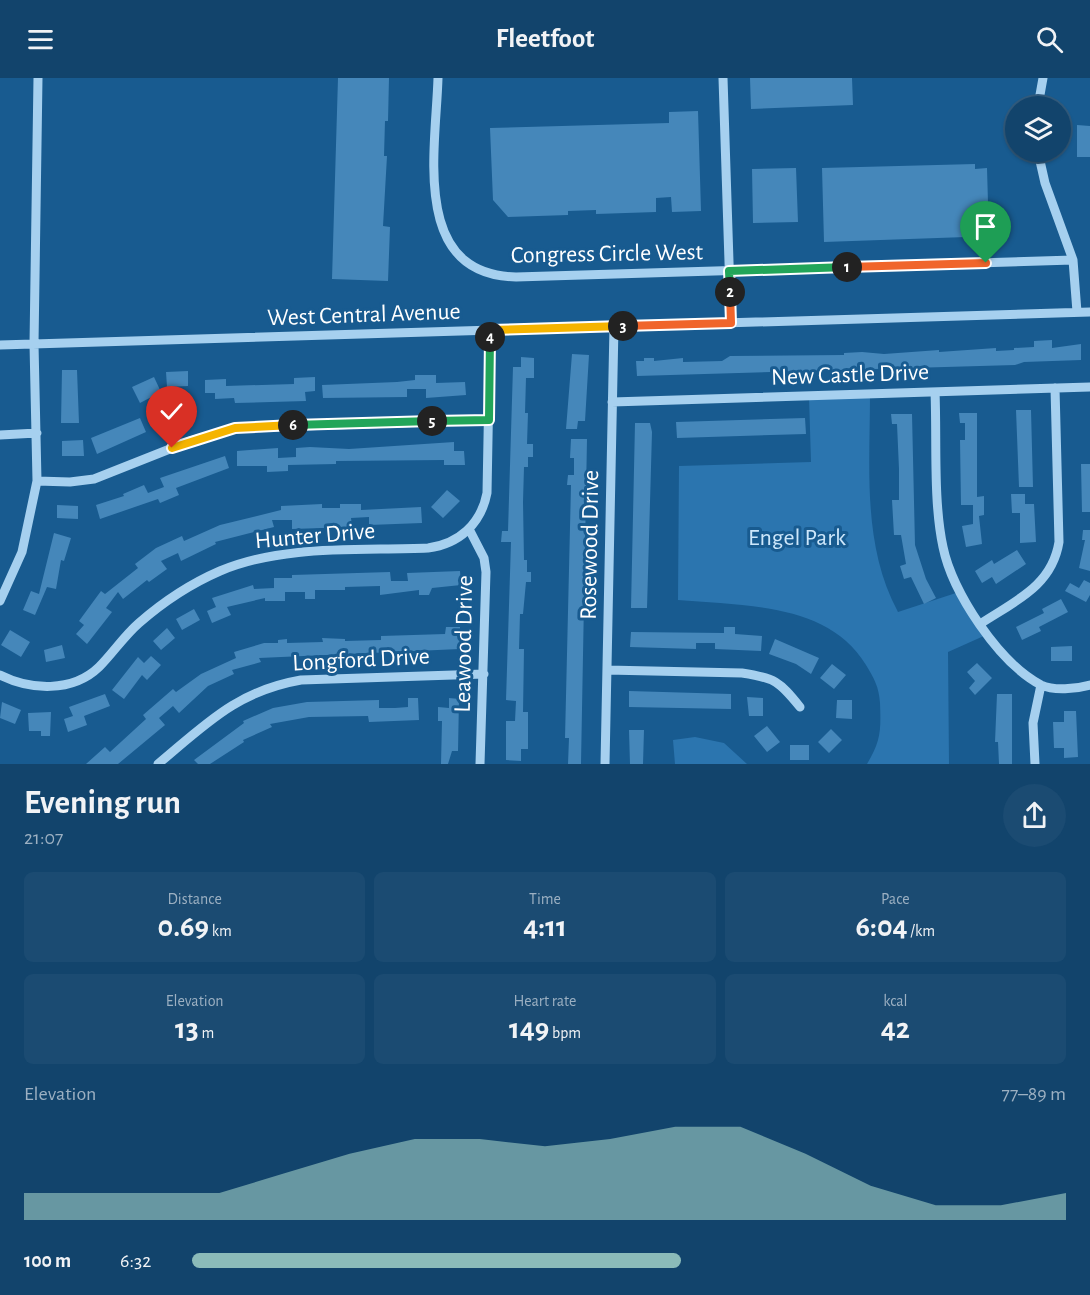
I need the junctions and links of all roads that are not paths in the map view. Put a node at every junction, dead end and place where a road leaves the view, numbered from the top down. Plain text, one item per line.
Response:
1 (38, 78) edge
2 (438, 78) edge
3 (723, 78) edge
4 (1042, 78) edge
5 (1039, 96) edge
6 (1041, 162) edge
7 (1073, 260) junction
8 (729, 271) junction
9 (1077, 312) junction
10 (1090, 312) edge
11 (731, 323) junction
12 (614, 326) junction
13 (490, 330) junction
14 (34, 344) junction
15 (0, 345) edge
16 (1090, 387) edge
17 (1055, 388) junction
18 (935, 392) junction
19 (612, 402) junction
20 (489, 420) junction
21 (37, 433) junction
22 (0, 435) edge
23 (37, 481) junction
24 (469, 529) junction
25 (0, 601) edge
26 (980, 624) junction
27 (607, 670) junction
28 (484, 674) junction
29 (0, 675) edge
30 (1041, 685) junction
31 (1090, 685) edge
32 (800, 706) dead end
33 (158, 764) edge
34 (480, 764) edge
35 (605, 764) edge
36 (1035, 764) edge

1 - 14 street
2 - 8 street, Congress Circle West
3 - 8 street
4 - 5 street
6 - 7 street
7 - 8 street, Congress Circle West
7 - 9 street
8 - 11 street
9 - 10 street, West Central Avenue
9 - 11 street, West Central Avenue
11 - 12 street, West Central Avenue
12 - 13 street, West Central Avenue
12 - 19 street, Rosewood Drive
13 - 14 street, West Central Avenue
13 - 20 street, Hunter Drive
14 - 15 street, West Central Avenue
14 - 21 street
16 - 17 street, New Castle Drive
17 - 18 street, New Castle Drive
17 - 26 street
18 - 19 street, New Castle Drive
18 - 26 street
19 - 27 street, Rosewood Drive
20 - 23 street
20 - 24 street, Hunter Drive
21 - 22 street
21 - 23 street
23 - 25 street
24 - 28 street, Leawood Drive
24 - 29 street, Hunter Drive
26 - 30 street
27 - 32 street
27 - 35 street, Rosewood Drive
28 - 33 street, Longford Drive
28 - 34 street, Leawood Drive
30 - 31 street
30 - 36 street

